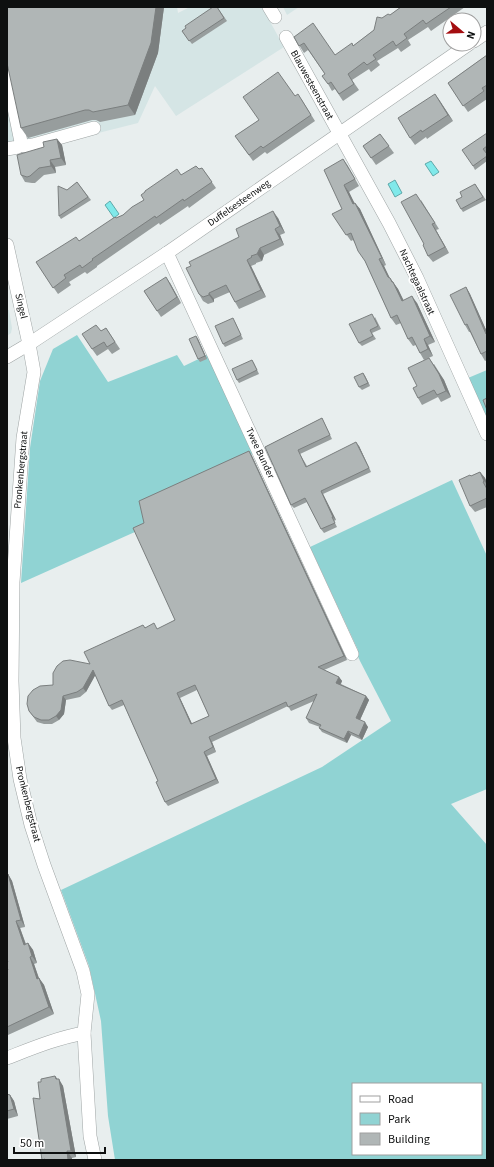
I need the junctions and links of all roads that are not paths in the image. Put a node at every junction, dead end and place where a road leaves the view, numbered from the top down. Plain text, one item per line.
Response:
1 (286, 37) dead end
2 (457, 52) edge
3 (7, 74) edge
4 (94, 128) dead end
5 (339, 134) junction
6 (20, 145) junction
7 (7, 149) edge
8 (7, 245) edge
9 (167, 253) junction
10 (29, 344) junction
11 (7, 357) edge
12 (487, 434) edge
13 (352, 654) dead end
14 (10, 699) edge
15 (84, 1033) junction
16 (7, 1058) edge
17 (95, 1160) edge

1 - 5 street, Blauwesteenstraat
2 - 5 street, Duffelsesteenweg
3 - 6 street
4 - 6 street
5 - 9 street, Duffelsesteenweg
5 - 12 street, Nachtegaalstraat
6 - 7 street
8 - 10 street, Singel
9 - 10 street, Duffelsesteenweg
9 - 13 street, Twee Bunder
10 - 11 street, Duffelsesteenweg
10 - 14 street, Pronkenbergstraat
14 - 15 street, Pronkenbergstraat
15 - 16 street
15 - 17 street, Pronkenbergstraat

